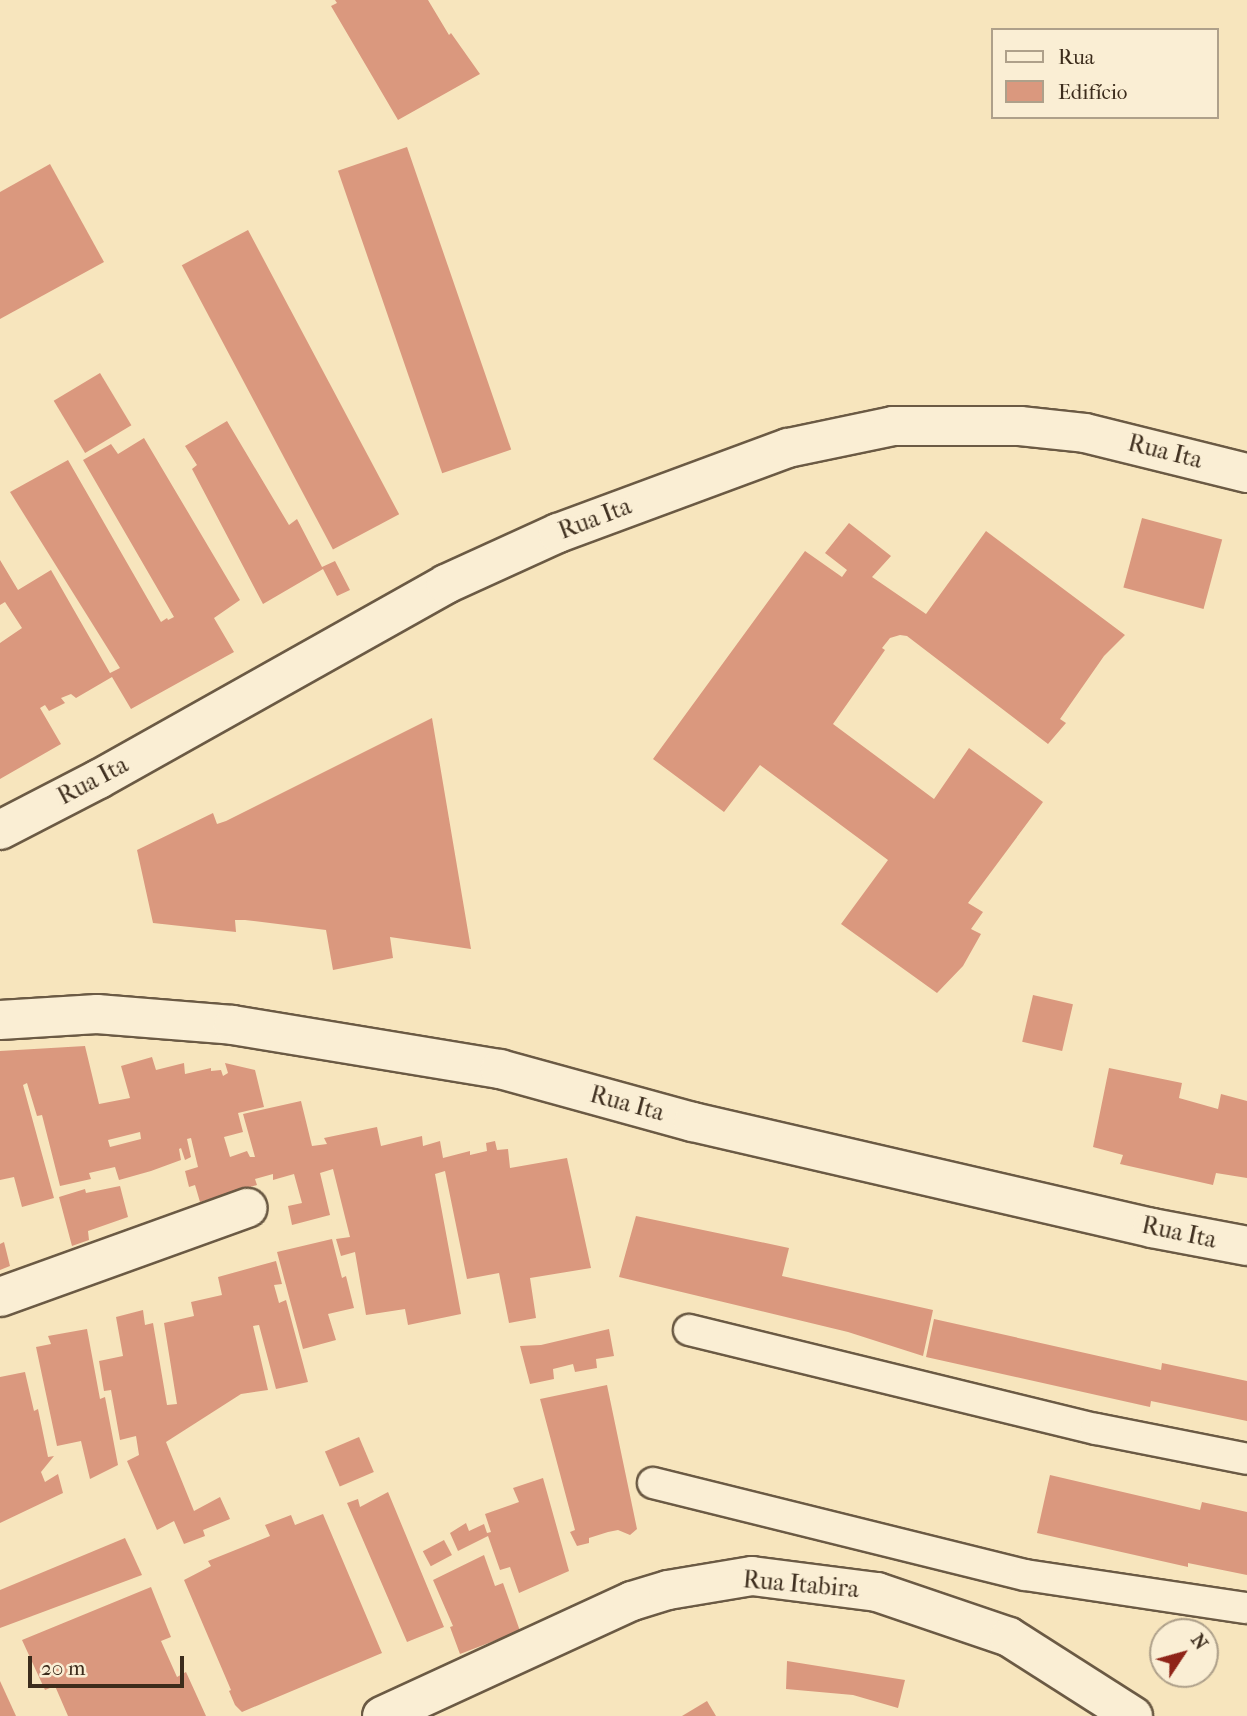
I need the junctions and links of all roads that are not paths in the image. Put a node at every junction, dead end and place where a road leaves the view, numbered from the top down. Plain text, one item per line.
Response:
1 (1247, 473) edge
2 (0, 830) edge
3 (0, 1020) edge
4 (247, 1208) dead end
5 (1247, 1246) edge
6 (0, 1297) edge
7 (689, 1330) dead end
8 (1247, 1459) edge
9 (653, 1483) dead end
10 (1247, 1608) edge
11 (382, 1716) edge
12 (1133, 1716) edge

1 - 2 street, Rua Ita
3 - 5 street, Rua Ita
4 - 6 street
7 - 8 lane
9 - 10 lane
11 - 12 street, Rua Itabira

